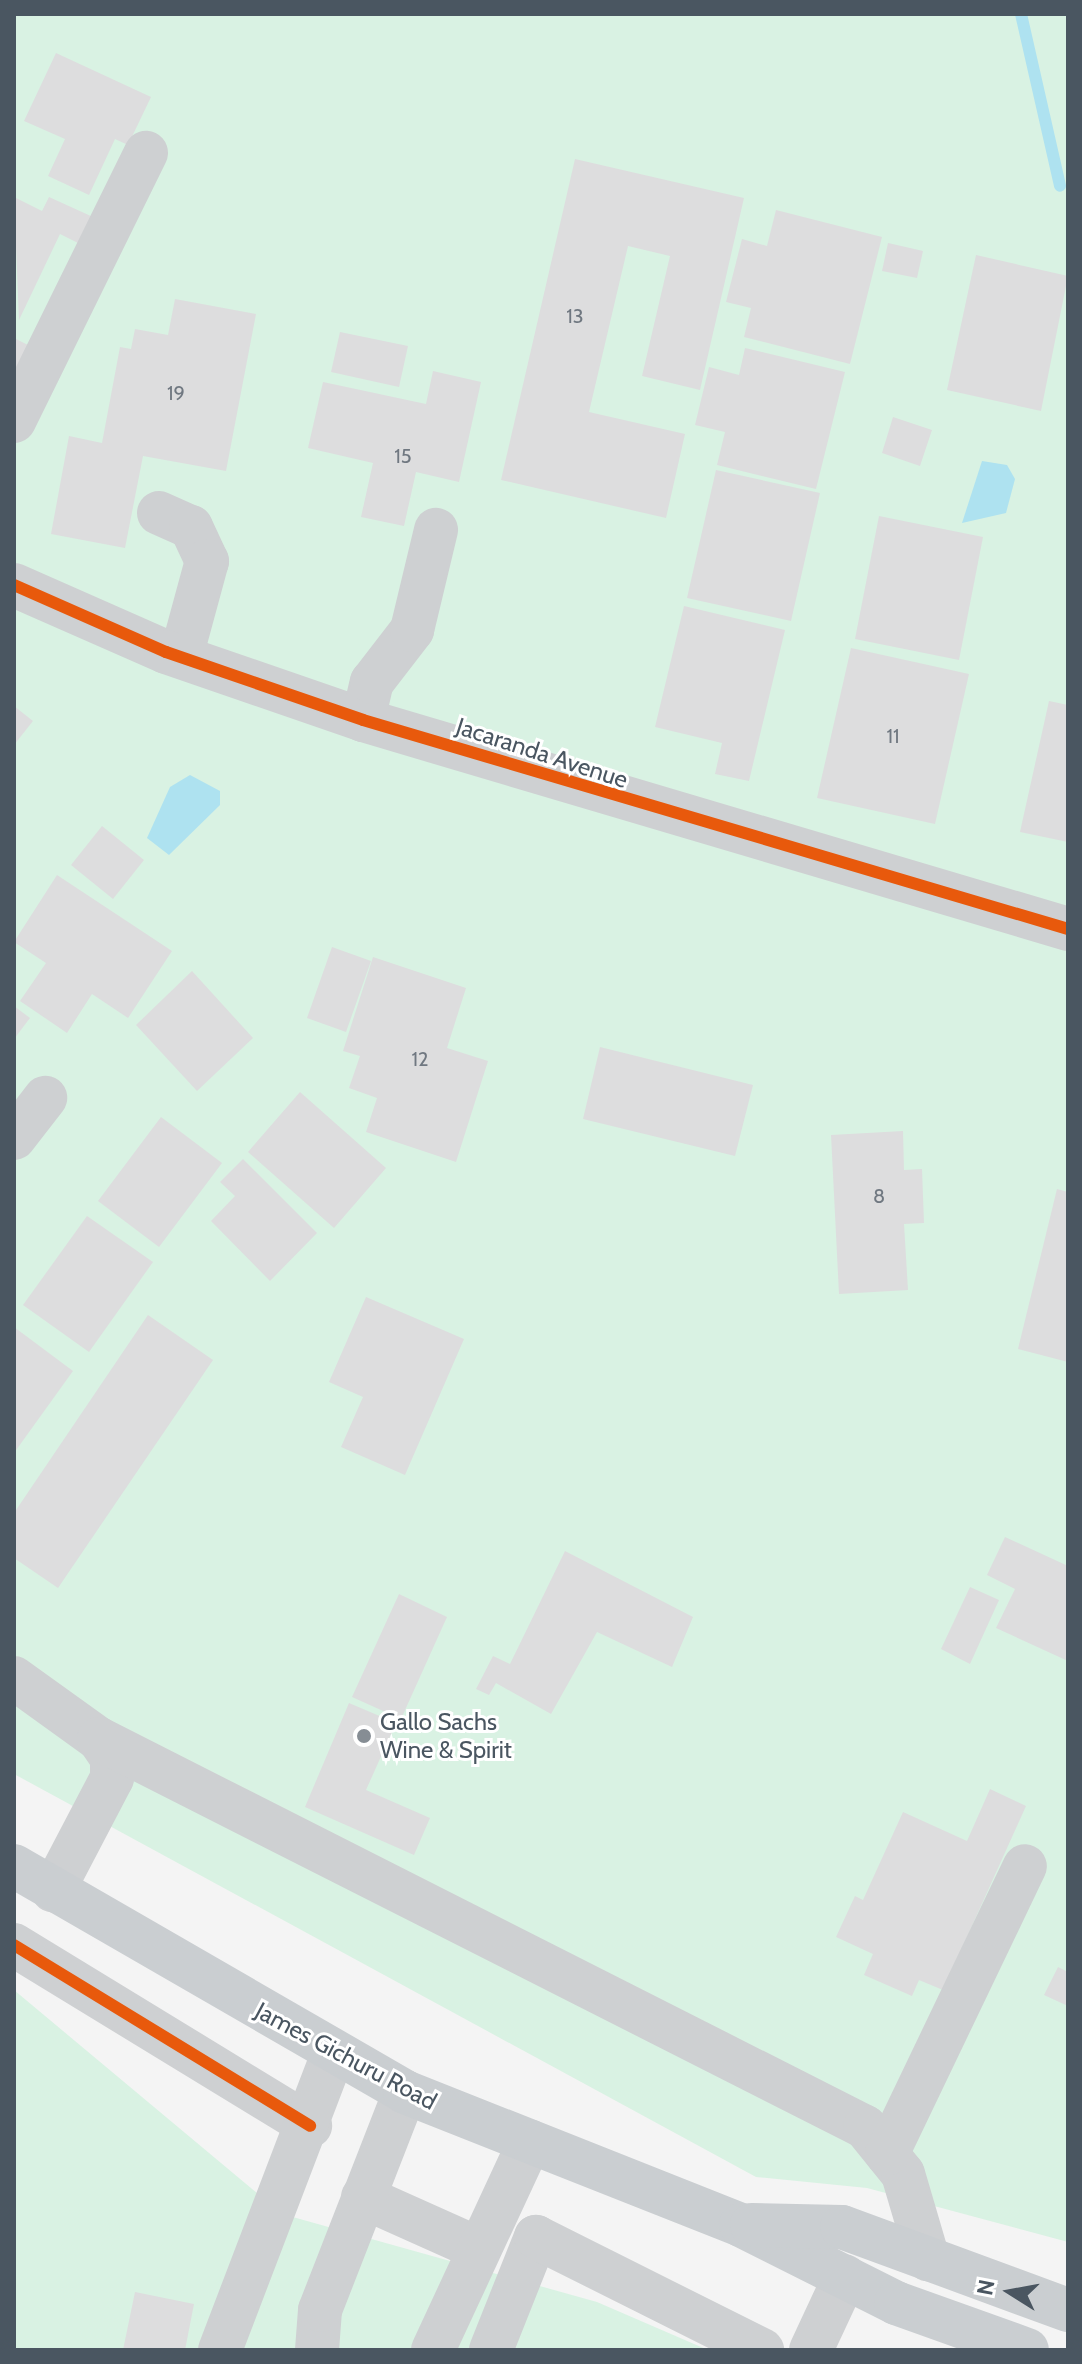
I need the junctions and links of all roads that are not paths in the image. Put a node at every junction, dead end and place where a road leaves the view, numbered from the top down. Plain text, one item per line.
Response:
1 (146, 153) dead end
2 (14, 421) edge
3 (159, 513) dead end
4 (436, 530) dead end
5 (14, 585) edge
6 (181, 657) junction
7 (363, 720) junction
8 (1068, 929) edge
9 (45, 1098) dead end
10 (14, 1138) edge
11 (14, 1678) edge
12 (99, 1739) junction
13 (14, 1866) edge
14 (1025, 1866) dead end
15 (53, 1891) junction
16 (14, 1945) edge
17 (333, 2054) junction
18 (405, 2092) junction
19 (310, 2126) junction
20 (530, 2141) junction
21 (887, 2154) junction
22 (363, 2197) junction
23 (741, 2225) junction
24 (475, 2247) junction
25 (928, 2259) junction
26 (845, 2277) junction
27 (1068, 2310) edge
28 (220, 2350) edge
29 (317, 2350) edge
30 (433, 2350) edge
31 (491, 2350) edge
32 (762, 2350) edge
33 (811, 2350) edge
34 (1027, 2350) edge

1 - 2 street
3 - 6 street
4 - 7 street
5 - 6 street, Jacaranda Avenue
6 - 7 street, Jacaranda Avenue
7 - 8 street, Jacaranda Avenue
9 - 10 street
11 - 12 street
12 - 15 street
12 - 21 street
13 - 15 main road, James Gichuru Road
14 - 21 street
15 - 17 main road, James Gichuru Road
16 - 19 street
17 - 18 main road, James Gichuru Road
17 - 19 street
18 - 20 main road, James Gichuru Road
18 - 22 street
19 - 28 street
20 - 23 main road, James Gichuru Road
20 - 24 street
21 - 25 street
22 - 24 street
22 - 29 street
23 - 25 main road, James Gichuru Road
23 - 26 main road, James Gichuru Road
24 - 30 street
25 - 27 main road, James Gichuru Road
26 - 33 street
26 - 34 main road, James Gichuru Road
31 - 32 street

